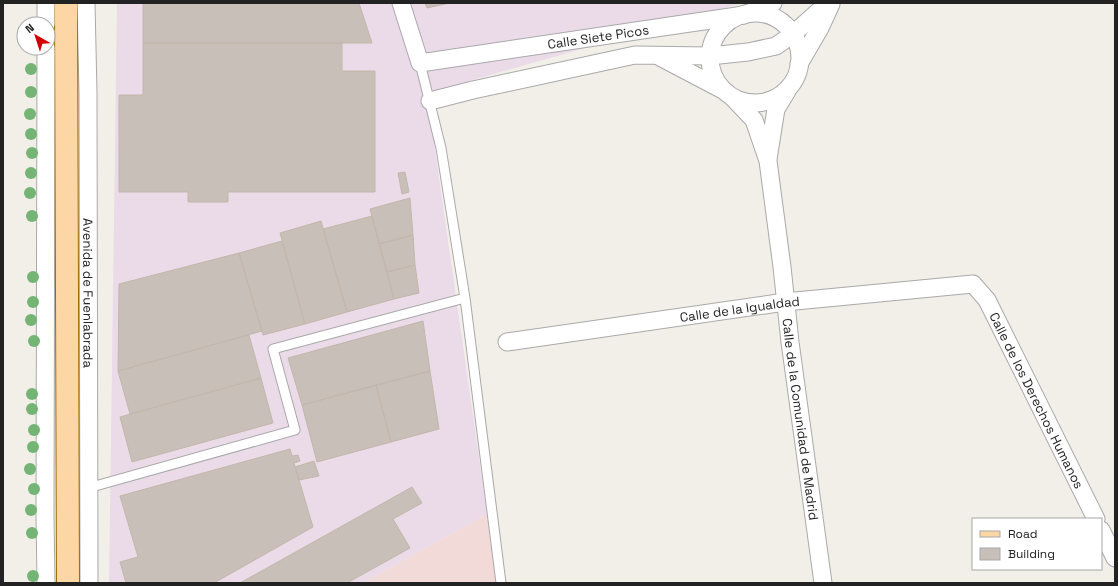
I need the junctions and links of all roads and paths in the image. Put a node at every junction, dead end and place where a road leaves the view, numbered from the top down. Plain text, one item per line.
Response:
1 (46, 3) edge
2 (66, 3) edge
3 (86, 3) edge
4 (402, 3) edge
5 (773, 3) edge
6 (828, 3) edge
7 (832, 3) edge
8 (744, 15) junction
9 (46, 16) edge
10 (792, 34) junction
11 (46, 56) edge
12 (658, 56) junction
13 (710, 56) junction
14 (420, 63) junction
15 (799, 64) junction
16 (790, 86) junction
17 (728, 94) junction
18 (430, 101) junction
19 (768, 161) junction
20 (973, 284) joint
21 (465, 298) junction
22 (785, 302) junction
23 (508, 342) dead end
24 (88, 488) junction
25 (1096, 518) edge
26 (1102, 532) edge
27 (1115, 558) edge
28 (46, 583) edge
29 (68, 583) edge
30 (89, 583) edge
31 (502, 583) edge
32 (823, 583) edge

1 - 9 street
2 - 29 main road, Avenida de Fuenlabrada
3 - 24 street, Avenida de Fuenlabrada
4 - 14 street
5 - 8 street, Calle Siete Picos
6 - 10 street
7 - 15 street
8 - 10 street
8 - 13 street
8 - 14 street, Calle Siete Picos
10 - 13 street
10 - 15 street
11 - 28 street
12 - 13 street
12 - 17 street
12 - 18 street
13 - 17 street
14 - 18 lane
15 - 16 street
16 - 17 street
16 - 19 street
17 - 19 street
18 - 21 lane
19 - 22 street, Calle de la Comunidad de Madrid
20 - 22 street, Calle de la Igualdad
20 - 25 street, Calle de los Derechos Humanos
21 - 24 lane
21 - 31 lane
22 - 23 street, Calle de la Igualdad
22 - 32 street, Calle de la Comunidad de Madrid
24 - 30 street, Avenida de Fuenlabrada
26 - 27 street

